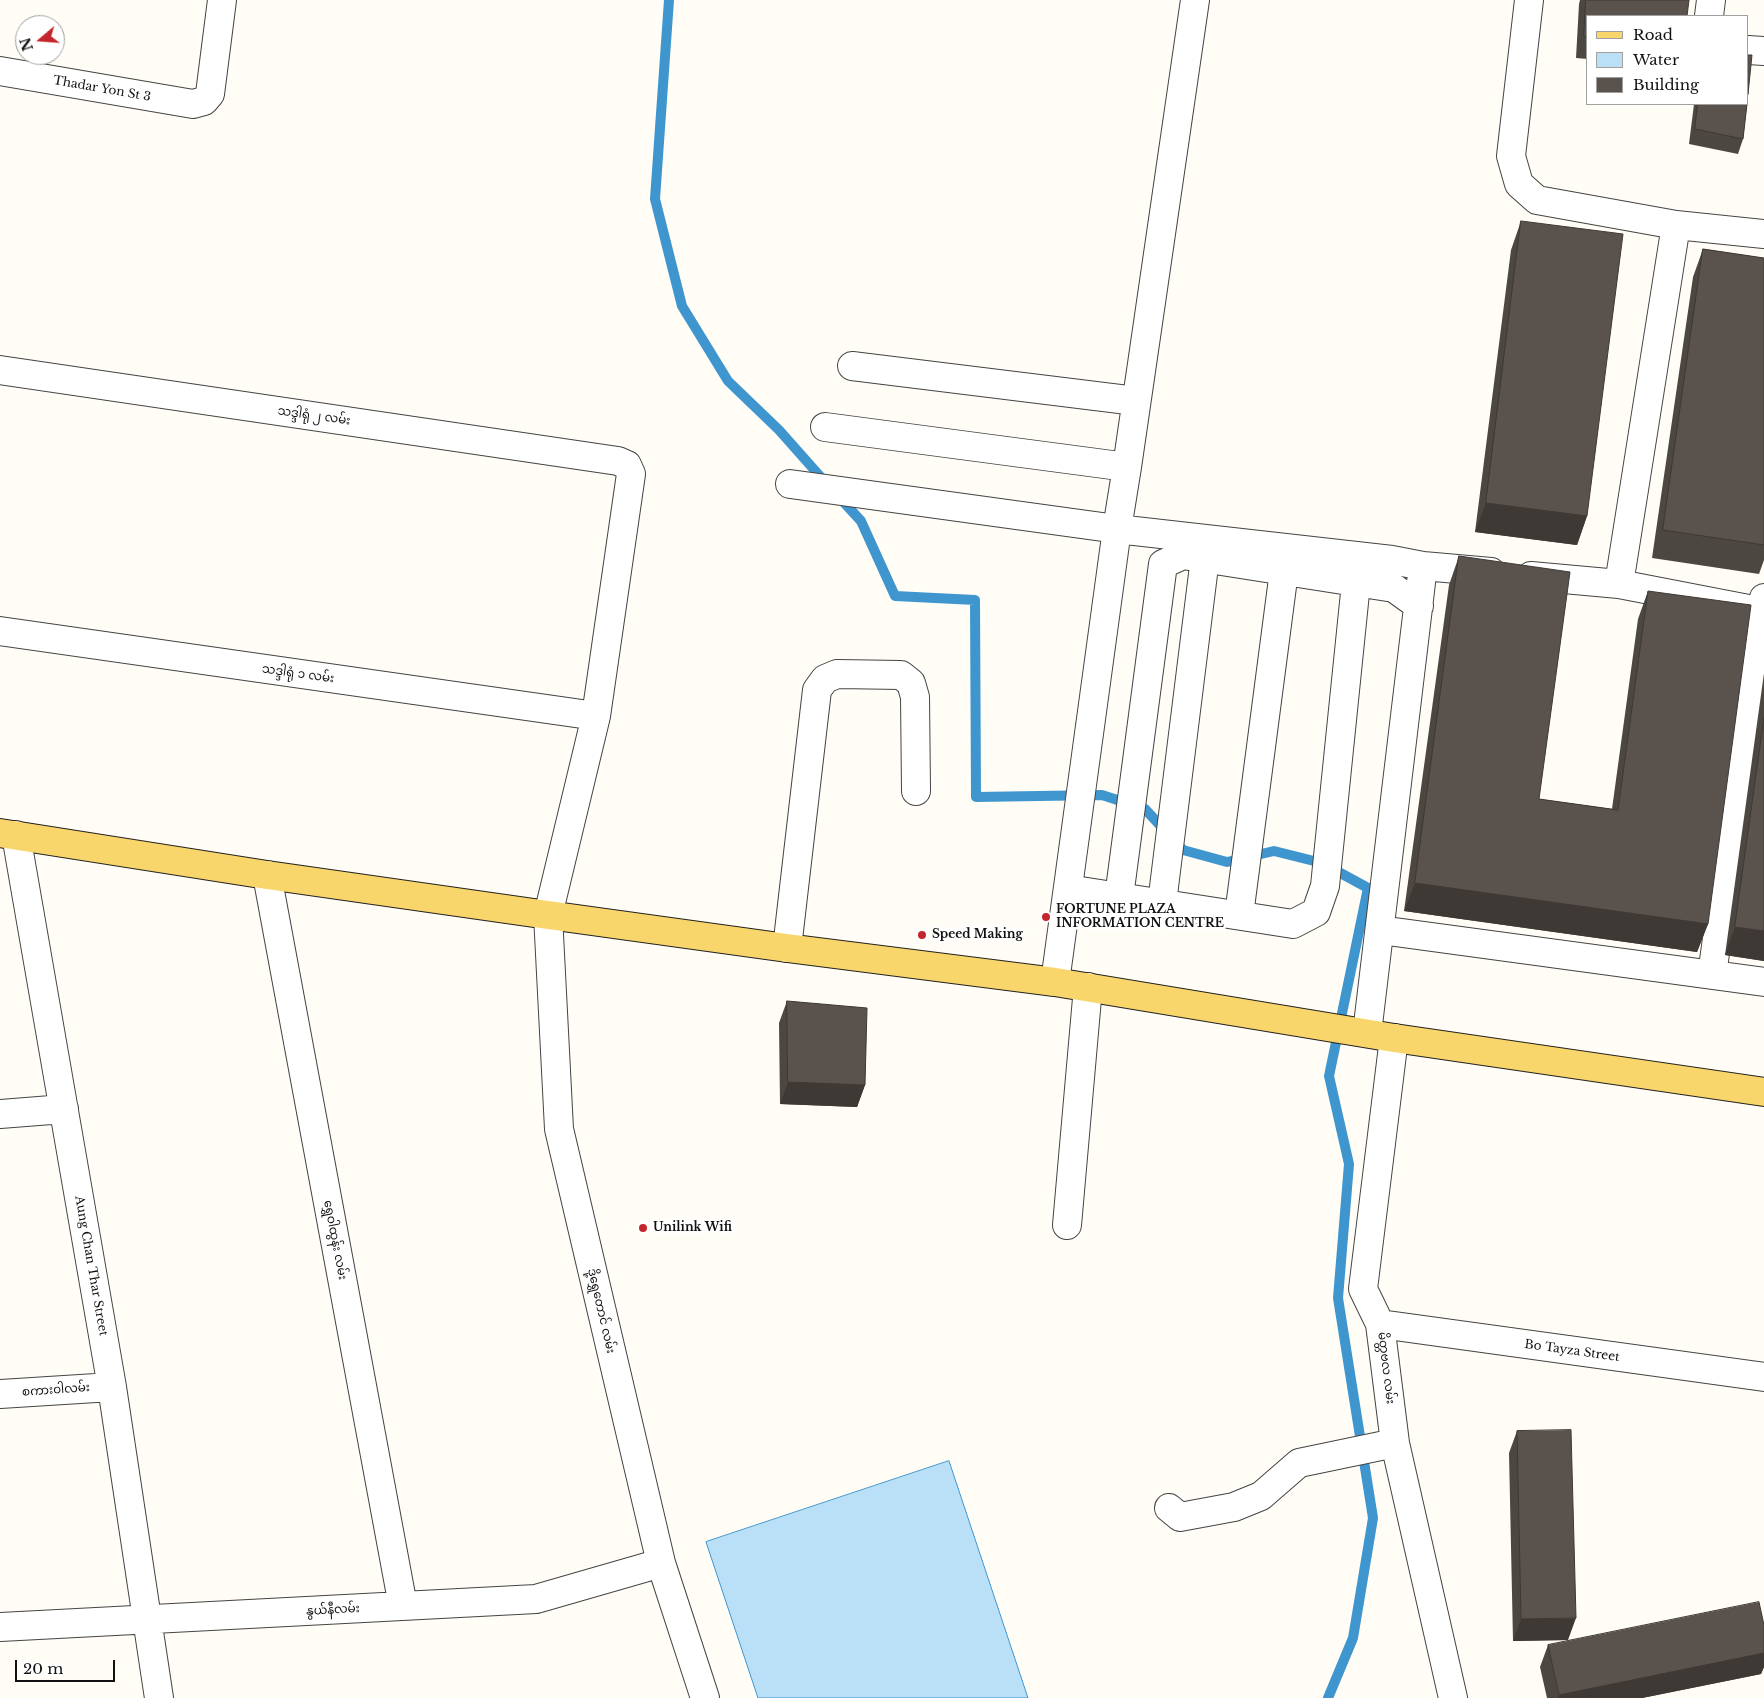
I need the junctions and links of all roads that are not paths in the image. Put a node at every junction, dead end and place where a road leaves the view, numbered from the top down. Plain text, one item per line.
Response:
1 (222, 0) edge
2 (1194, 0) edge
3 (1529, 0) edge
4 (1711, 0) edge
5 (1709, 15) edge
6 (1749, 50) edge
7 (1764, 51) edge
8 (0, 71) edge
9 (1676, 225) junction
10 (1764, 234) edge
11 (852, 366) dead end
12 (0, 370) edge
13 (1136, 401) junction
14 (826, 427) dead end
15 (627, 465) joint
16 (1127, 467) junction
17 (790, 484) dead end
18 (1117, 529) junction
19 (1205, 558) junction
20 (1423, 566) junction
21 (1284, 571) junction
22 (1356, 583) junction
23 (1619, 584) junction
24 (1419, 606) junction
25 (1763, 608) edge
26 (0, 631) edge
27 (596, 716) junction
28 (916, 791) dead end
29 (8, 834) edge
30 (268, 875) junction
31 (1068, 889) junction
32 (1119, 897) junction
33 (1162, 903) junction
34 (548, 915) junction
35 (1239, 915) junction
36 (1380, 930) junction
37 (787, 948) junction
38 (1712, 975) junction
39 (1055, 982) junction
40 (1764, 982) edge
41 (1088, 987) junction
42 (1367, 1033) junction
43 (1394, 1038) junction
44 (1764, 1092) edge
45 (64, 1109) junction
46 (0, 1114) edge
47 (1067, 1224) dead end
48 (1380, 1324) junction
49 (1764, 1377) edge
50 (112, 1387) junction
51 (0, 1394) edge
52 (1383, 1446) junction
53 (1168, 1508) dead end
54 (661, 1563) junction
55 (403, 1606) junction
56 (148, 1620) junction
57 (0, 1627) edge
58 (160, 1698) edge
59 (705, 1698) edge
60 (1453, 1698) edge

1 - 8 street, Thadar Yon St 3
2 - 13 street
3 - 9 street
4 - 5 street
6 - 7 street
9 - 10 street
9 - 23 street
11 - 13 street
12 - 15 street, သဒ္ဒါရုံ ၂ လမ်း
13 - 16 street
14 - 16 street
15 - 27 street, ဒို့ရွှေတောင် လမ်း
16 - 18 street
17 - 18 street
18 - 20 street
18 - 31 street
19 - 21 street
19 - 32 street
19 - 33 street
20 - 23 street
20 - 24 street
21 - 22 street
21 - 35 street
22 - 24 street
22 - 35 street
23 - 25 street
24 - 36 street
25 - 38 street
26 - 27 street, သဒ္ဒါရုံ ၁ လမ်း
27 - 34 street, ဒို့ရွှေတောင် လမ်း
28 - 37 street
29 - 30 main road
29 - 45 street, Aung Chan Thar Street
30 - 34 main road
30 - 55 street, ရွှေဝါထွန်း လမ်း
31 - 32 street
31 - 39 street
32 - 33 street
33 - 35 street
34 - 37 main road
34 - 54 street, ဒို့ရွှေတောင် လမ်း
36 - 38 street
36 - 42 street
37 - 39 main road
38 - 40 street
39 - 41 main road
41 - 42 main road
41 - 47 street
42 - 43 main road
43 - 44 main road
43 - 48 street, မိတ္တဗလ လမ်း
45 - 46 street
45 - 50 street, Aung Chan Thar Street
48 - 49 street, Bo Tayza Street
48 - 52 street, မိတ္တဗလ လမ်း
50 - 51 street, စကား၀ါလမ်း
50 - 56 street, Aung Chan Thar Street
52 - 53 street
52 - 60 street, မိတ္တဗလ လမ်း
54 - 55 street, နွယ်နီလမ်း
54 - 59 street, ဒို့ရွှေတောင် လမ်း
55 - 56 street, နွယ်နီလမ်း
56 - 57 street, နွယ်နီလမ်း
56 - 58 street, Aung Chan Thar Street

